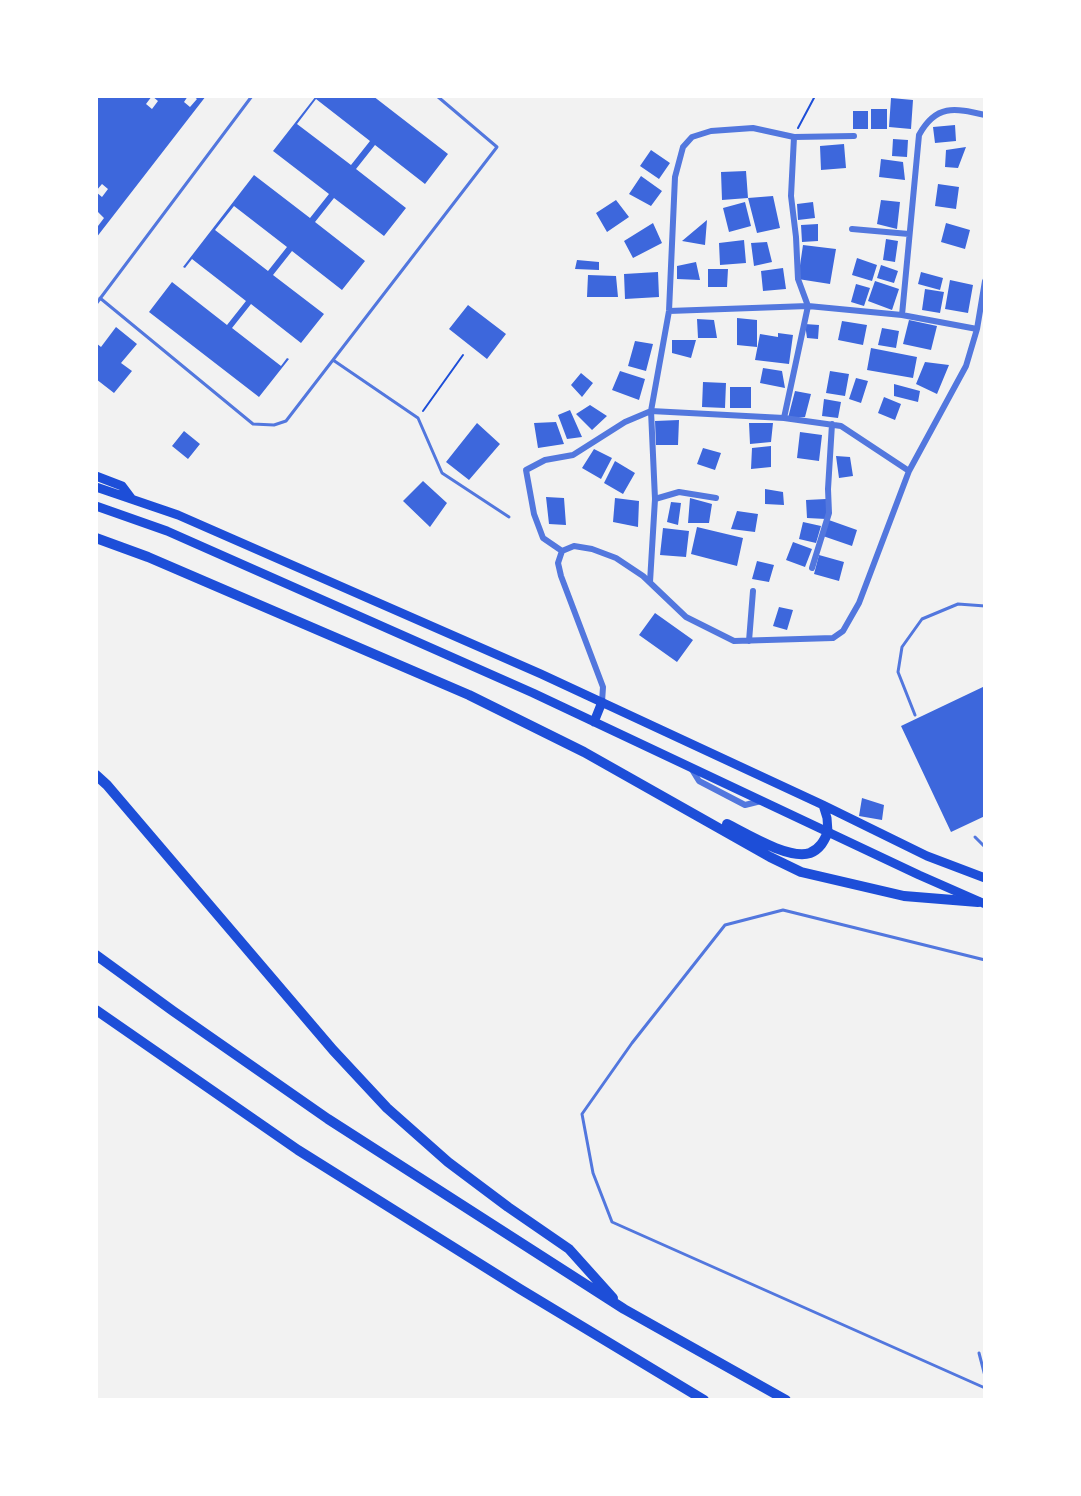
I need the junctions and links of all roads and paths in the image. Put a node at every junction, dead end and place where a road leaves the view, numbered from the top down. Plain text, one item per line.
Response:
1 (252, 96) edge
2 (437, 96) edge
3 (815, 96) edge
4 (985, 115) edge
5 (854, 136) dead end
6 (794, 137) junction
7 (852, 229) dead end
8 (909, 234) junction
9 (985, 281) edge
10 (100, 298) junction
11 (96, 304) edge
12 (808, 306) junction
13 (669, 311) junction
14 (902, 315) junction
15 (977, 329) junction
16 (463, 355) dead end
17 (333, 360) junction
18 (651, 411) junction
19 (418, 418) junction
20 (784, 418) junction
21 (832, 424) junction
22 (909, 471) junction
23 (96, 476) edge
24 (96, 487) edge
25 (131, 498) junction
26 (716, 498) dead end
27 (655, 499) junction
28 (96, 506) edge
29 (509, 517) dead end
30 (96, 538) edge
31 (562, 551) junction
32 (812, 568) dead end
33 (650, 582) junction
34 (753, 591) dead end
35 (985, 606) edge
36 (749, 641) junction
37 (602, 702) junction
38 (915, 715) dead end
39 (594, 722) junction
40 (96, 766) edge
41 (96, 775) edge
42 (107, 785) junction
43 (656, 791) junction
44 (824, 805) junction
45 (828, 832) junction
46 (975, 837) dead end
47 (985, 847) edge
48 (985, 878) edge
49 (981, 903) edge
50 (96, 955) edge
51 (985, 960) edge
52 (96, 1010) edge
53 (624, 1309) junction
54 (979, 1353) dead end
55 (985, 1376) edge
56 (985, 1388) edge
57 (704, 1400) edge
58 (786, 1400) edge

1 - 10 lane
2 - 17 lane
3 - 6 path
4 - 8 street
5 - 6 street
6 - 12 street
6 - 13 street
7 - 8 street
8 - 14 street
9 - 15 street
10 - 11 lane
10 - 17 lane
12 - 13 street
12 - 14 street
12 - 20 street
13 - 18 street
14 - 15 street
15 - 22 street
16 - 19 path
17 - 19 lane
18 - 20 street
18 - 27 street
18 - 31 street
19 - 29 lane
20 - 21 street
21 - 22 street
21 - 32 street
22 - 36 street
23 - 25 main road
24 - 25 main road
25 - 37 main road
26 - 27 street
27 - 33 street
28 - 39 main road
30 - 43 highway
31 - 33 street
31 - 37 street
33 - 36 street
34 - 36 street
35 - 38 lane
37 - 39 main road
37 - 44 main road
39 - 45 main road
40 - 42 highway
41 - 42 highway
42 - 53 highway
43 - 45 highway
43 - 49 highway
44 - 45 main road
44 - 48 main road
45 - 49 main road
46 - 47 lane
50 - 53 highway
51 - 56 lane
52 - 57 highway
53 - 58 highway
54 - 55 lane

